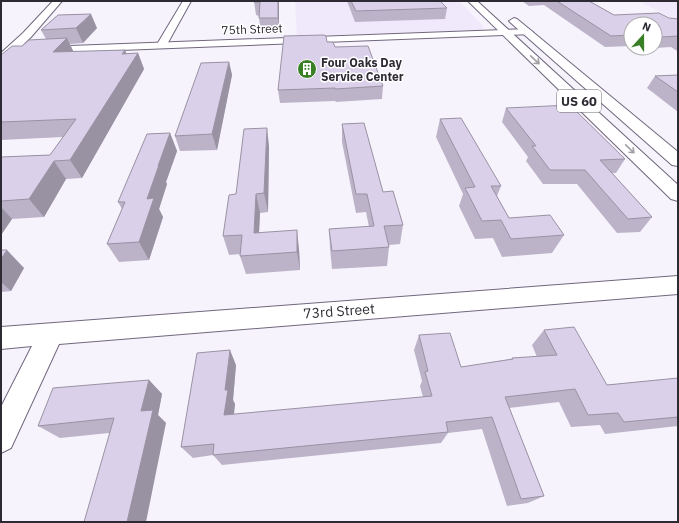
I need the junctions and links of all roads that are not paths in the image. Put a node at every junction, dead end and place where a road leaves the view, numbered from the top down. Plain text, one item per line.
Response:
1 (58, 1) edge
2 (187, 1) edge
3 (472, 1) edge
4 (507, 16) dead end
5 (528, 32) junction
6 (507, 33) junction
7 (161, 46) junction
8 (6, 51) edge
9 (1, 59) edge
10 (678, 161) edge
11 (678, 195) edge
12 (678, 285) edge
13 (51, 334) junction
14 (1, 338) edge
15 (1, 438) edge

1 - 8 street
2 - 7 street
3 - 6 street, US 60
4 - 5 street, US 60
5 - 6 street, 75th Street
5 - 10 street, US 60
6 - 7 street, 75th Street
6 -> 11 street, US 60
7 - 8 street, 75th Street
8 - 9 street
12 - 13 street, 73rd Street
13 - 14 street, 73rd Street
13 - 15 street

